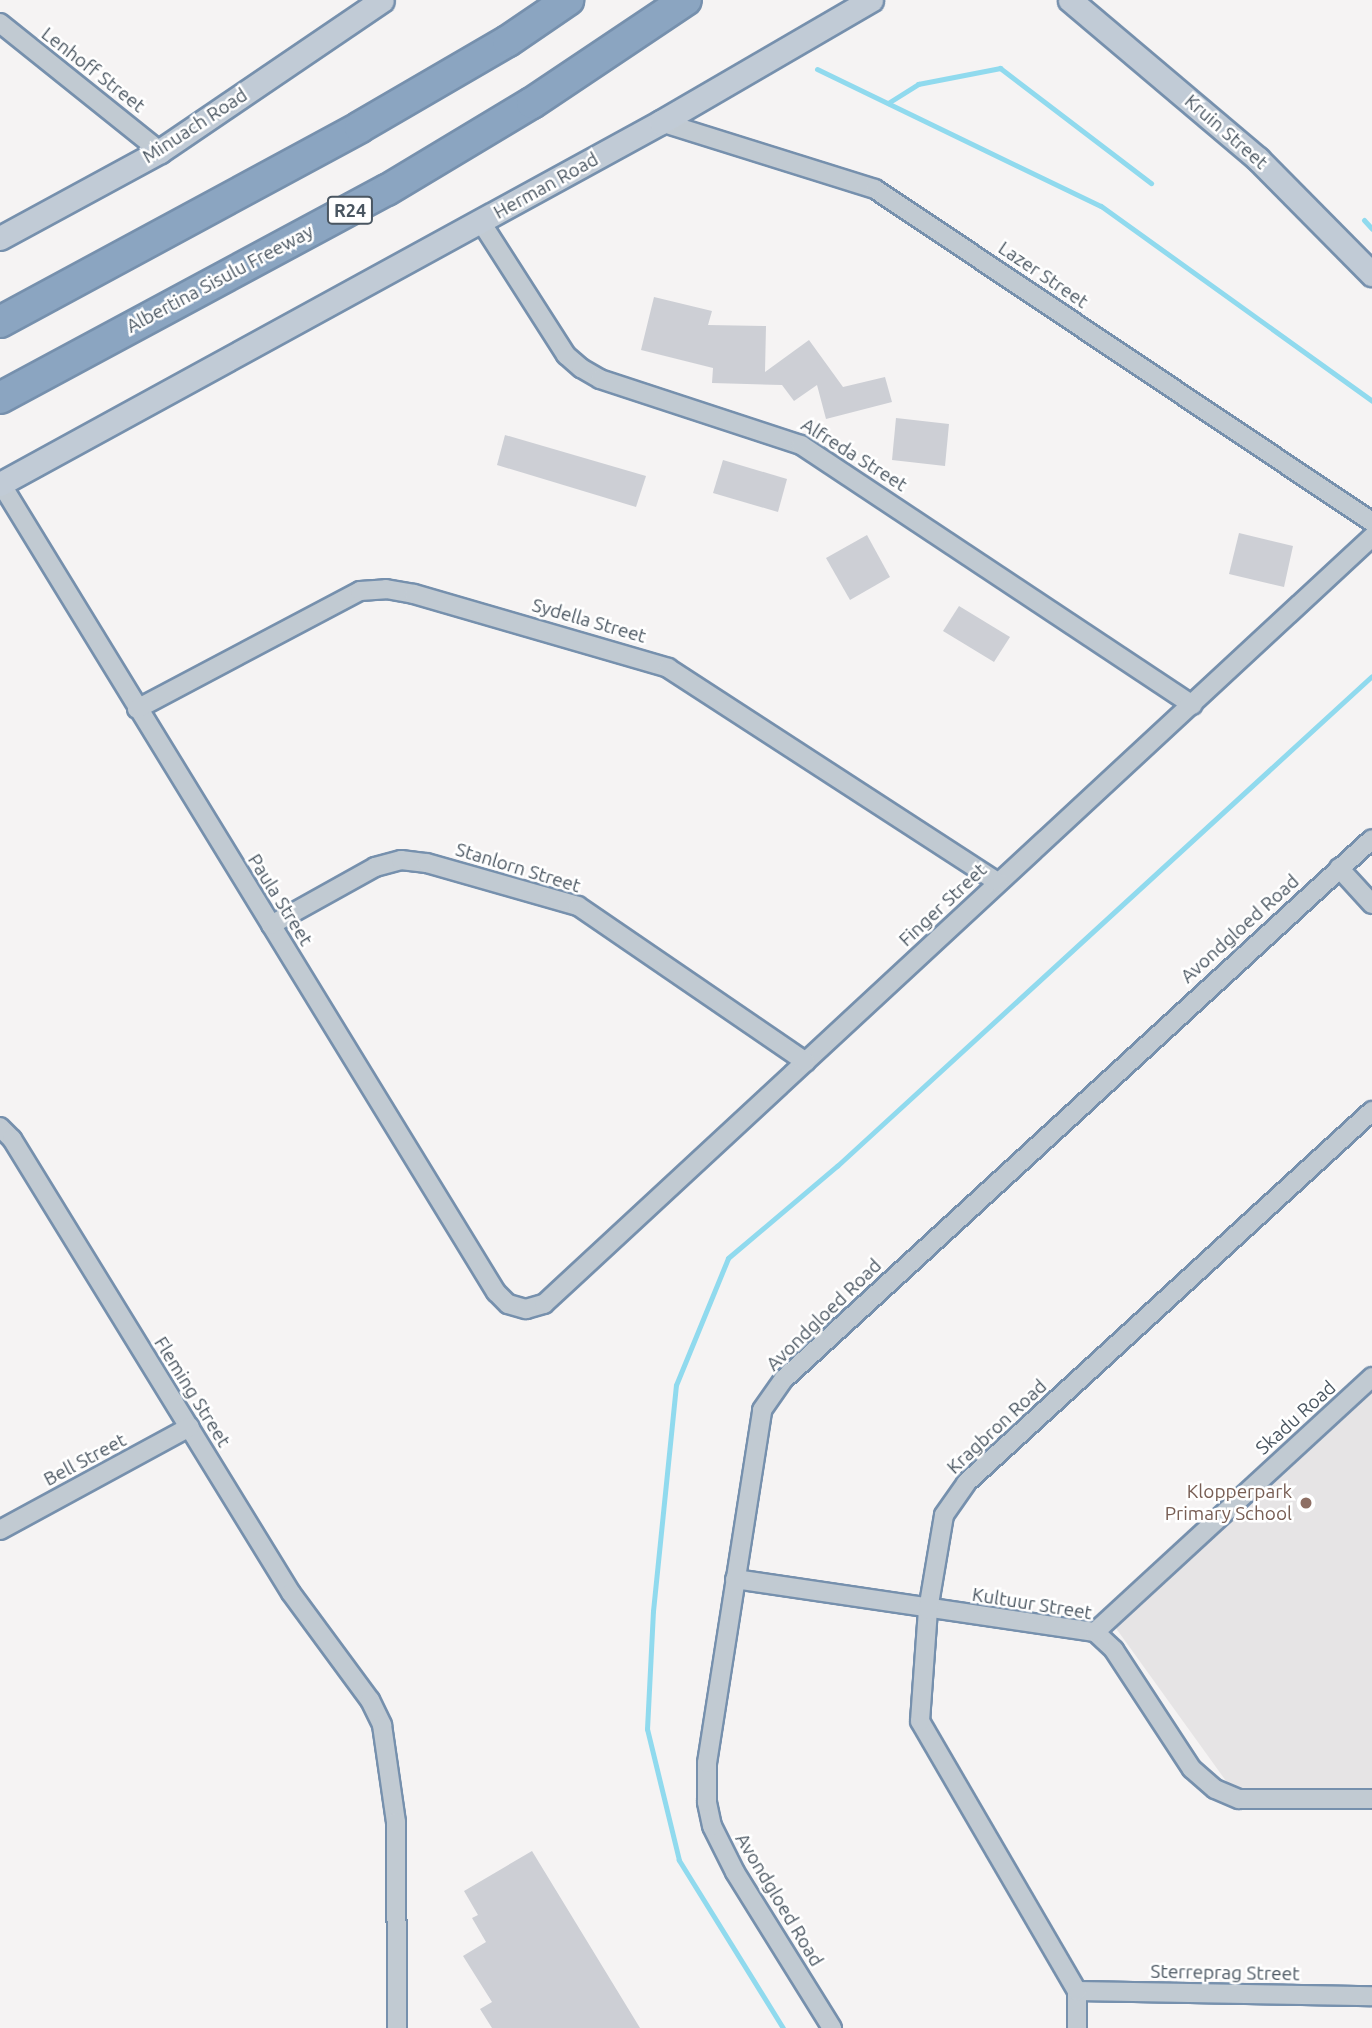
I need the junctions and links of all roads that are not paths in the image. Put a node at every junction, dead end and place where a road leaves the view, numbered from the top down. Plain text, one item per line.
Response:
1 (382, 0) edge
2 (568, 0) edge
3 (686, 0) edge
4 (871, 0) edge
5 (1070, 0) edge
6 (0, 23) edge
7 (662, 122) junction
8 (160, 151) junction
9 (481, 222) junction
10 (0, 238) edge
11 (1372, 274) edge
12 (0, 322) edge
13 (216, 363) junction
14 (0, 398) edge
15 (0, 470) edge
16 (0, 483) edge
17 (1372, 522) edge
18 (1372, 537) edge
19 (1192, 705) junction
20 (137, 709) junction
21 (1372, 839) edge
22 (1339, 869) junction
23 (998, 882) junction
24 (1372, 904) edge
25 (271, 925) junction
26 (806, 1062) junction
27 (1372, 1111) edge
28 (0, 1127) edge
29 (544, 1304) joint
30 (1372, 1377) edge
31 (190, 1427) junction
32 (0, 1530) edge
33 (736, 1579) junction
34 (928, 1610) junction
35 (1095, 1632) junction
36 (1372, 1799) edge
37 (1077, 1991) junction
38 (1372, 1996) edge
39 (397, 2028) edge
40 (832, 2028) edge
41 (1077, 2028) edge

1 - 8 main road, Minuach Road
2 - 12 highway
3 - 14 highway, Albertina Sisulu Freeway / R24
4 - 7 main road, Herman Road
5 - 11 main road, Kruin Street
6 - 8 street, Lenhoff Street
7 - 9 main road, Herman Road
7 - 17 street, Lazer Street
8 - 10 main road, Minuach Road
9 - 13 main road, Herman Road
9 - 19 street, Alfreda Street
13 - 15 main road, Herman Road
13 - 16 main road, Herman Road
16 - 20 street, Paula Street
18 - 19 street, Finger Street
19 - 23 street, Finger Street
20 - 23 street, Sydella Street
20 - 25 street, Paula Street
21 - 22 street, Avondgloed Road
22 - 24 street
22 - 33 street, Avondgloed Road
23 - 26 street, Finger Street
25 - 26 street, Stanlorn Street
25 - 29 street, Paula Street
26 - 29 street, Finger Street
27 - 34 street, Kragbron Road
28 - 31 street, Fleming Street
30 - 35 street, Skadu Road
31 - 32 street, Bell Street
31 - 39 street, Fleming Street
33 - 34 street, Kultuur Street
33 - 40 street, Avondgloed Road
34 - 35 street, Kultuur Street
34 - 37 street, Kragbron Road
35 - 36 street, Kultuur Street
37 - 38 street, Sterreprag Street
37 - 41 street

